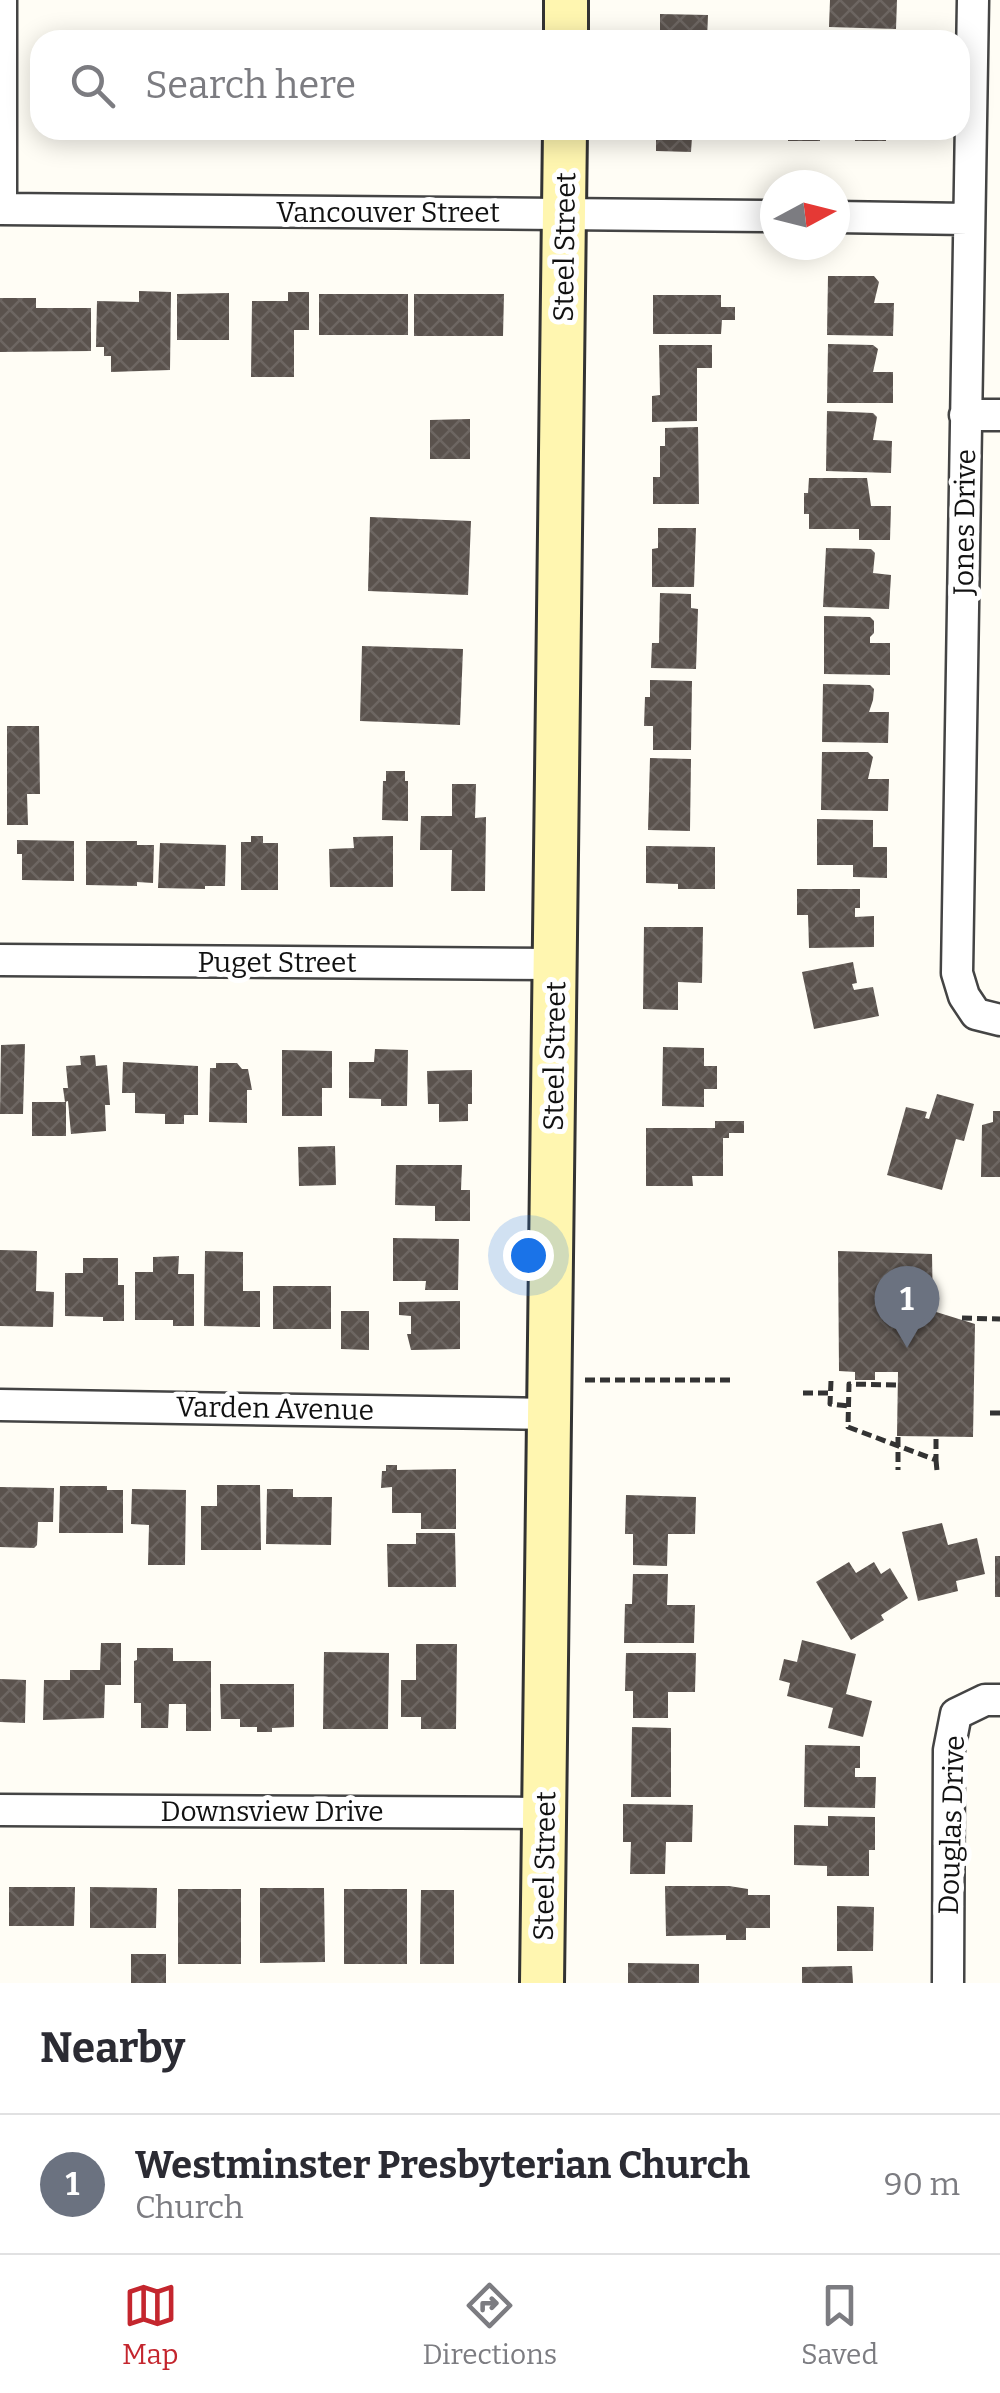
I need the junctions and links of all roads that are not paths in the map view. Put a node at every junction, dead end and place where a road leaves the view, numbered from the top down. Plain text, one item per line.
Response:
1 (1, 0) edge
2 (566, 0) edge
3 (982, 14) edge
4 (566, 30) edge
5 (565, 140) edge
6 (1, 209) edge
7 (564, 214) junction
8 (760, 216) edge
9 (850, 217) edge
10 (968, 220) junction
11 (1000, 415) edge
12 (965, 416) junction
13 (0, 960) edge
14 (555, 964) junction
15 (1000, 1020) edge
16 (0, 1406) edge
17 (550, 1414) junction
18 (1000, 1700) edge
19 (0, 1810) edge
20 (544, 1813) junction
21 (542, 1983) edge
22 (948, 1983) edge

1 - 6 street
2 - 4 street
3 - 10 street, Jones Drive
5 - 7 street, Steel Street
6 - 7 street, Vancouver Street
7 - 8 street, Vancouver Street
7 - 14 street, Steel Street
9 - 10 street
10 - 12 street, Jones Drive
11 - 12 street
12 - 15 street, Jones Drive
13 - 14 street, Puget Street
14 - 17 street, Steel Street
16 - 17 street, Varden Avenue
17 - 20 street, Steel Street
18 - 22 street, Douglas Drive
19 - 20 street, Downsview Drive
20 - 21 street, Steel Street

